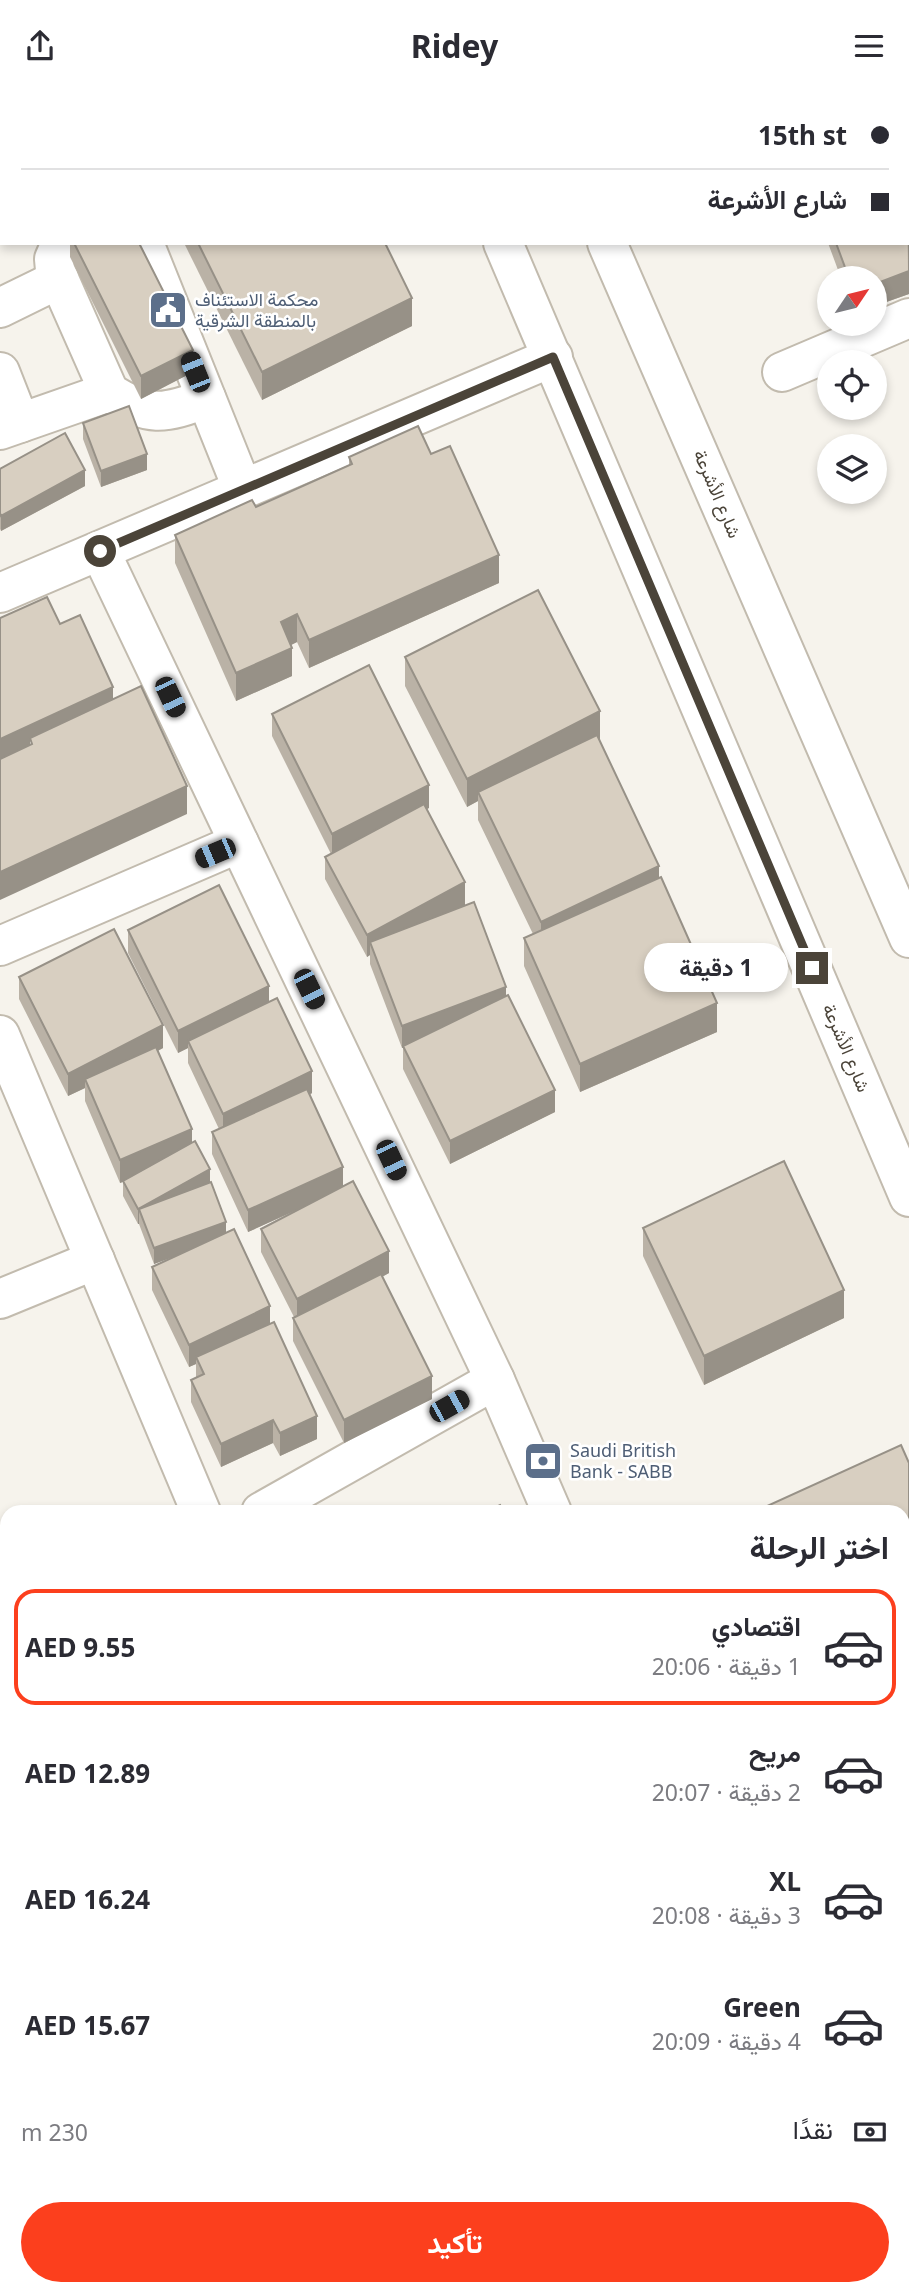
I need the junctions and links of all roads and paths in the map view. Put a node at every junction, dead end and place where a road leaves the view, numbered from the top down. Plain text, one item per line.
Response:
1 (145, 245) edge
2 (504, 245) edge
3 (608, 245) edge
4 (60, 261) edge
5 (0, 308) edge
6 (909, 318) edge
7 (553, 357) junction
8 (0, 372) edge
9 (782, 372) dead end
10 (109, 392) junction
11 (206, 397) junction
12 (10, 427) edge
13 (243, 490) junction
14 (100, 551) junction
15 (0, 593) edge
16 (239, 843) junction
17 (909, 938) edge
18 (0, 946) edge
19 (0, 1035) edge
20 (909, 1197) edge
21 (95, 1260) junction
22 (0, 1299) edge
23 (495, 1380) junction
24 (198, 1505) edge
25 (273, 1505) edge
26 (549, 1505) edge

1 - 11 street
2 - 7 street, شارع الأشرعة
3 - 17 street, شارع الأشرعة
4 - 5 street
4 - 10 street
6 - 9 street
7 - 13 street
7 - 20 street, شارع الأشرعة
8 - 12 street
10 - 11 street
10 - 12 street
11 - 13 street
13 - 14 street
14 - 15 street
14 - 16 street
16 - 18 street
16 - 23 street
19 - 21 street
21 - 22 street
21 - 24 street
23 - 25 street
23 - 26 street

